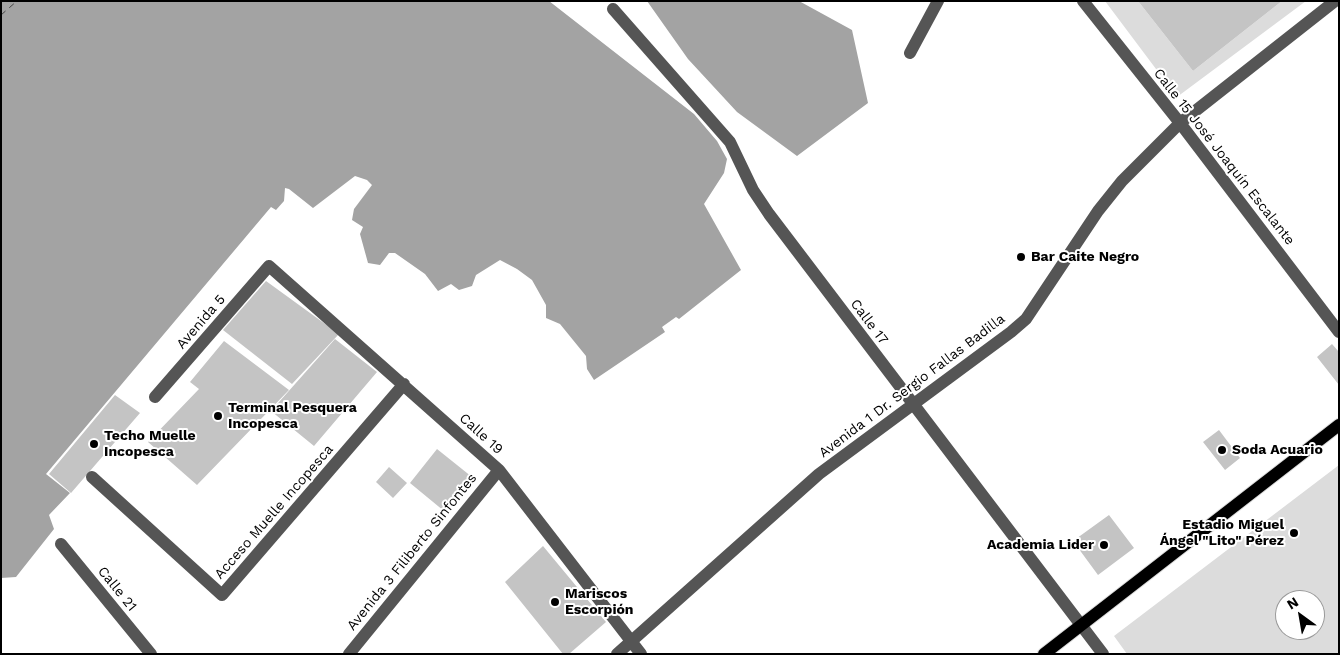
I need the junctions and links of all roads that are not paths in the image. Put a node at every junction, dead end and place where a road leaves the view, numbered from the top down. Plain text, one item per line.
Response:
1 (938, 1) edge
2 (1083, 1) edge
3 (1336, 3) edge
4 (613, 9) dead end
5 (910, 53) dead end
6 (1180, 123) junction
7 (269, 266) joint
8 (1339, 332) edge
9 (404, 384) junction
10 (155, 397) dead end
11 (912, 403) junction
12 (1339, 426) edge
13 (499, 470) junction
14 (92, 477) dead end
15 (61, 544) dead end
16 (1081, 626) junction
17 (630, 640) junction
18 (151, 654) edge
19 (349, 654) edge
20 (617, 654) edge
21 (641, 654) edge
22 (1044, 654) edge
23 (1102, 654) edge

1 - 5 street
2 - 6 street, Calle 15 José Joaquín Escalante
3 - 6 street, Avenida 1 Dr. Sergio Fallas Badilla
4 - 11 street, Calle 17
6 - 8 street, Calle 15 José Joaquín Escalante
6 - 11 street, Avenida 1 Dr. Sergio Fallas Badilla
7 - 9 street, Calle 19
7 - 10 street, Avenida 5
9 - 13 street, Calle 19
9 - 14 street, Acceso Muelle Incopesca
11 - 16 street, Calle 17
11 - 17 street, Avenida 1 Dr. Sergio Fallas Badilla
12 - 16 main road
13 - 17 street, Calle 19
13 - 19 street, Avenida 3 Filiberto Sinfontes
15 - 18 street, Calle 21
16 - 22 main road
16 - 23 street, Calle 17
17 - 20 street, Avenida 1 Dr. Sergio Fallas Badilla
17 - 21 street, Calle 19

